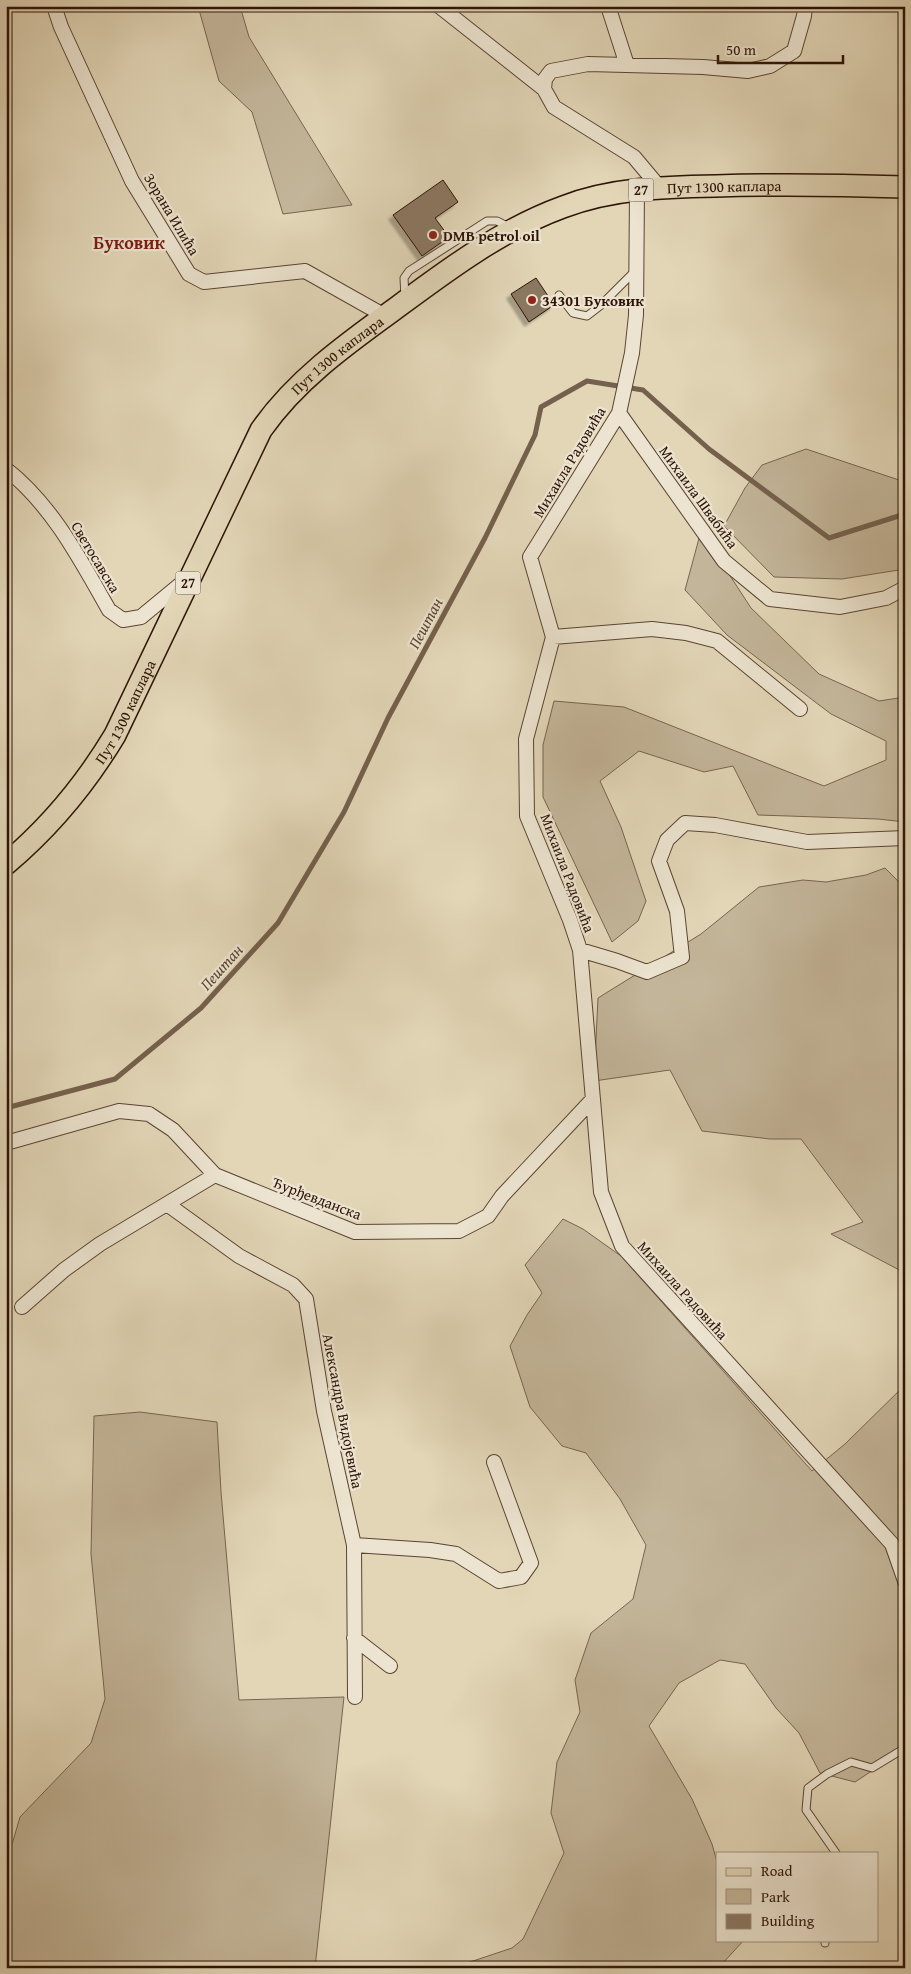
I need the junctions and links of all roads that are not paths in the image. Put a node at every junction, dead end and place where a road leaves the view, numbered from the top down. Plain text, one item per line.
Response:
1 (54, 6) edge
2 (439, 6) edge
3 (608, 6) edge
4 (804, 6) edge
5 (627, 65) junction
6 (544, 89) junction
7 (905, 187) edge
8 (660, 188) junction
9 (636, 190) junction
10 (636, 270) junction
11 (559, 295) dead end
12 (384, 316) junction
13 (619, 412) junction
14 (6, 469) edge
15 (193, 574) junction
16 (905, 588) edge
17 (554, 637) junction
18 (800, 709) dead end
19 (905, 838) edge
20 (6, 864) edge
21 (580, 950) junction
22 (593, 1099) junction
23 (6, 1143) edge
24 (214, 1175) junction
25 (167, 1204) junction
26 (22, 1307) dead end
27 (494, 1462) dead end
28 (354, 1545) junction
29 (905, 1581) edge
30 (354, 1638) junction
31 (390, 1666) dead end
32 (355, 1697) dead end
33 (905, 1748) edge
34 (835, 1852) edge

1 - 12 street, Зорана Илића
2 - 6 street
3 - 5 street
4 - 5 street
5 - 6 street
6 - 8 street
7 - 8 main road, Пут 1300 каплара / 27
8 - 9 main road, Пут 1300 каплара / 27
9 - 10 street, Михаила Радовића
9 - 12 main road, Пут 1300 каплара / 27
10 - 11 lane
10 - 13 street, Михаила Радовића
12 - 15 main road, Пут 1300 каплара / 27
13 - 16 street, Михаила Швабића
13 - 17 street, Михаила Радовића
14 - 15 street, Светосавска
15 - 20 main road, Пут 1300 каплара / 27
17 - 18 street
17 - 21 street, Михаила Радовића
19 - 21 street
21 - 22 street, Михаила Радовића
22 - 24 street, Ђурђевданска
22 - 29 street, Михаила Радовића
23 - 24 street, Ђурђевданска
24 - 25 street
25 - 26 street
25 - 28 street, Александра Видојевића
27 - 28 street
28 - 30 street, Александра Видојевића
30 - 31 street
30 - 32 street, Александра Видојевића
33 - 34 lane

